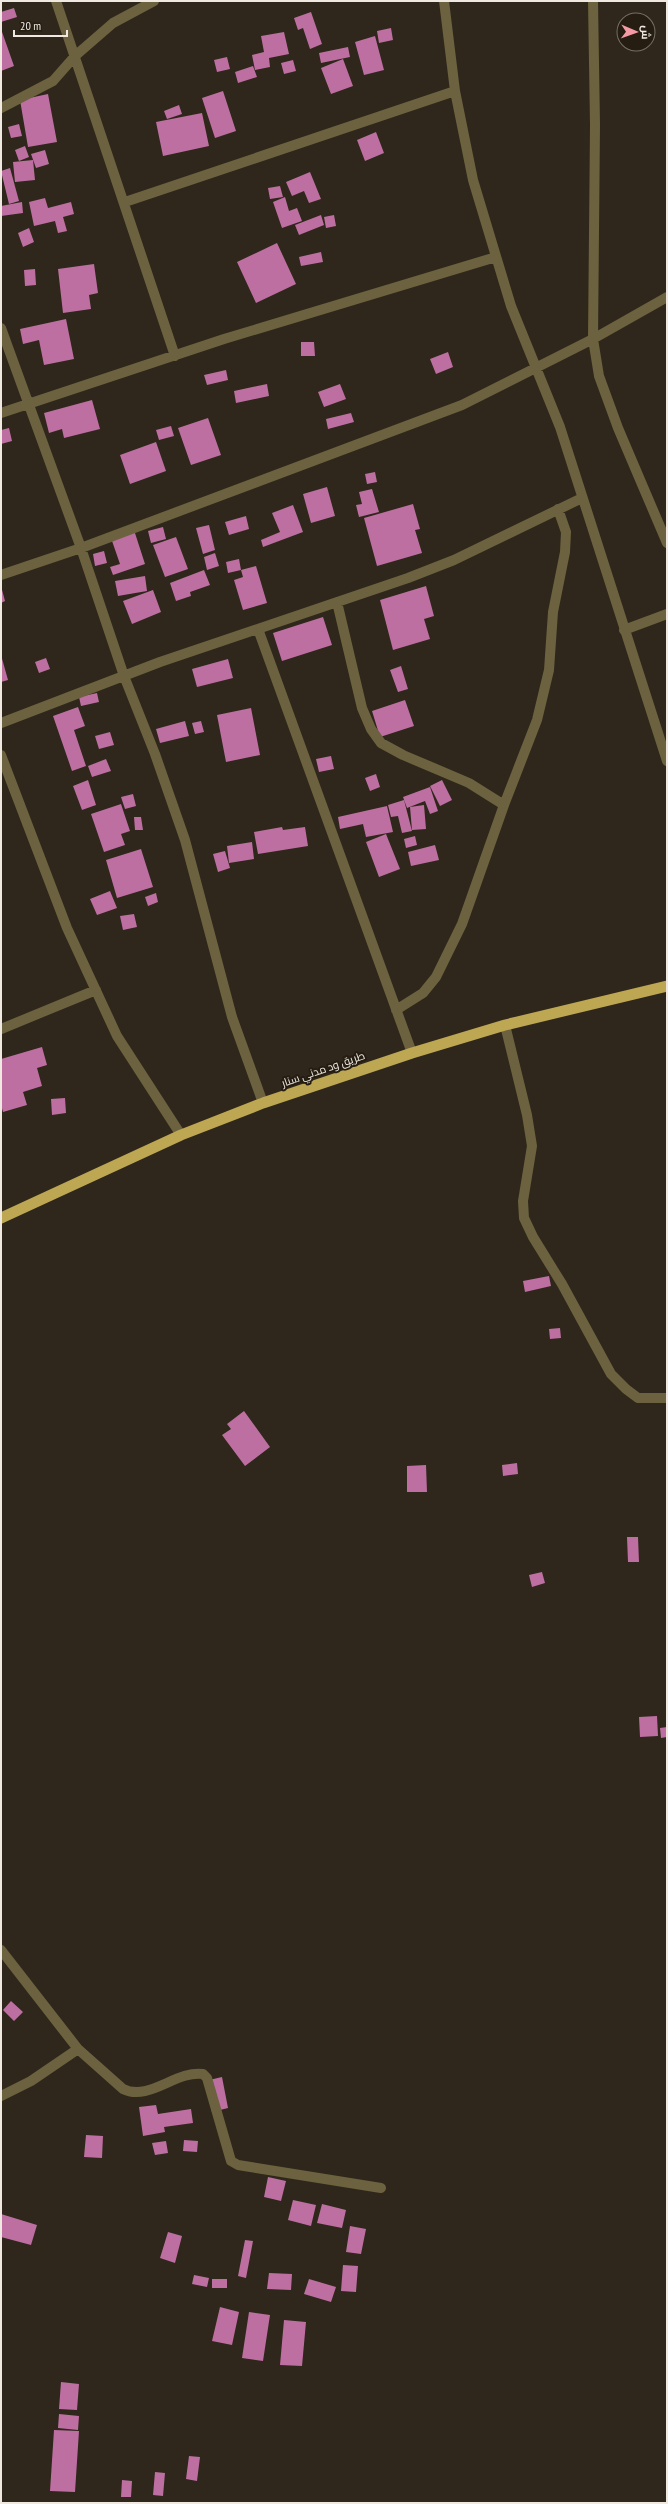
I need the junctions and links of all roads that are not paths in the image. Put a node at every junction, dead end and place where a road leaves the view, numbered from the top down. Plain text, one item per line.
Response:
1 (56, 1) edge
2 (154, 1) edge
3 (444, 1) edge
4 (593, 1) edge
5 (75, 56) junction
6 (455, 91) junction
7 (1, 108) edge
8 (124, 202) junction
9 (496, 257) junction
10 (667, 297) edge
11 (1, 328) edge
12 (593, 339) junction
13 (175, 356) junction
14 (536, 368) junction
15 (28, 405) junction
16 (1, 414) edge
17 (582, 498) junction
18 (558, 509) junction
19 (667, 543) edge
20 (81, 548) junction
21 (1, 575) edge
22 (337, 602) junction
23 (667, 614) edge
24 (258, 629) junction
25 (624, 630) junction
26 (124, 676) junction
27 (1, 723) edge
28 (1, 755) edge
29 (667, 761) edge
30 (504, 805) junction
31 (667, 986) edge
32 (96, 990) junction
33 (396, 1010) junction
34 (505, 1025) junction
35 (1, 1029) edge
36 (412, 1053) junction
37 (263, 1103) junction
38 (181, 1135) junction
39 (1, 1218) edge
40 (667, 1398) edge
41 (1, 1950) edge
42 (78, 2049) junction
43 (1, 2096) edge
44 (381, 2188) dead end

1 - 5 street
2 - 5 street
3 - 6 street
4 - 12 street
5 - 7 street
5 - 8 street
6 - 8 street
6 - 9 street
8 - 13 street
9 - 13 street
9 - 14 street
10 - 12 street
11 - 15 street
12 - 14 street
12 - 19 street
13 - 15 street
14 - 17 street
14 - 20 street
15 - 16 street
15 - 20 street
17 - 18 street
17 - 25 street
18 - 22 street
18 - 30 street
20 - 21 street
20 - 26 street
22 - 24 street
22 - 30 street
23 - 25 street
24 - 26 street
24 - 33 street
25 - 29 street
26 - 27 street
26 - 37 street
28 - 32 street
30 - 33 street
31 - 34 highway, طريق ود مدني سنار
32 - 35 street
32 - 38 street
33 - 36 street
34 - 36 highway, طريق ود مدني سنار
34 - 40 street
36 - 37 highway, طريق ود مدني سنار
37 - 38 highway, طريق ود مدني سنار
38 - 39 highway, طريق ود مدني سنار
41 - 42 street
42 - 43 street
42 - 44 street

